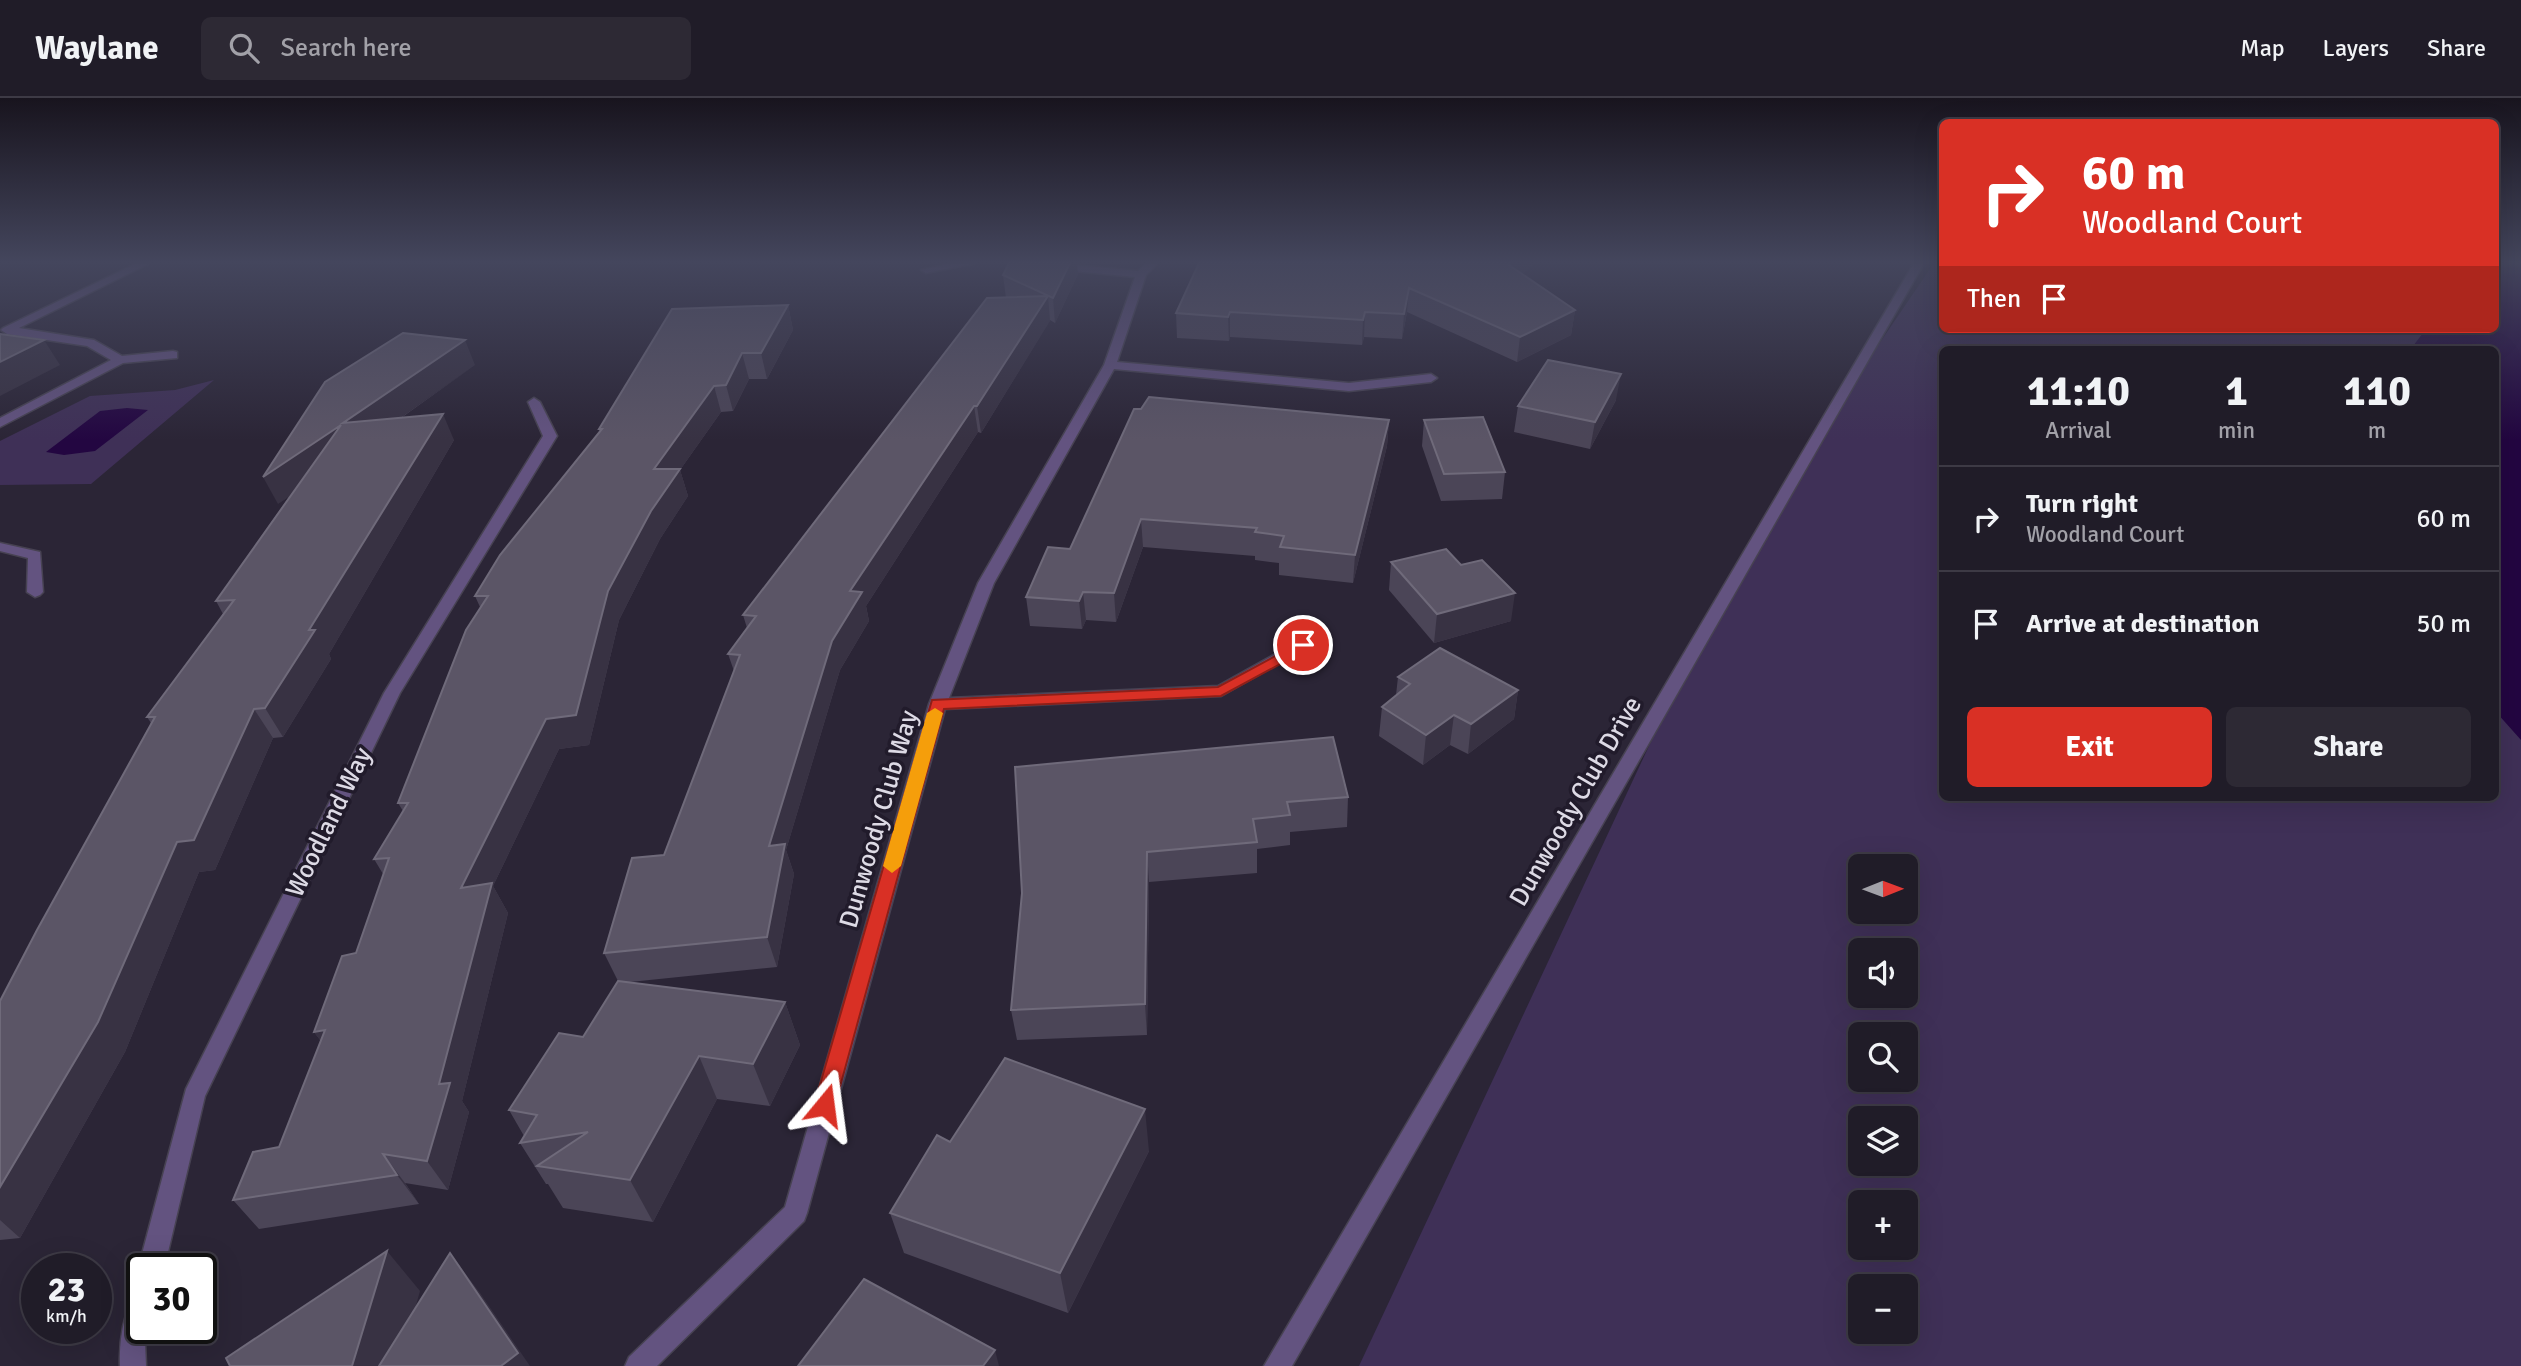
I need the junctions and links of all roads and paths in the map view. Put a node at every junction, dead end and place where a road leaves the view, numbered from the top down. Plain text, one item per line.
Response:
1 (21, 322) edge
2 (1127, 322) edge
3 (1885, 322) edge
4 (3, 331) edge
5 (173, 355) dead end
6 (120, 360) junction
7 (1110, 365) junction
8 (1430, 378) dead end
9 (534, 401) dead end
10 (0, 423) edge
11 (0, 547) edge
12 (35, 592) dead end
13 (1303, 645) dead end
14 (938, 704) junction
15 (155, 1253) edge
16 (132, 1344) edge
17 (133, 1366) edge
18 (638, 1366) edge
19 (1277, 1366) edge

1 - 4 street
2 - 7 street, Dunwoody Club Way
3 - 19 street, Dunwoody Club Drive
4 - 6 street
5 - 6 street
6 - 10 street
7 - 8 street
7 - 14 street, Dunwoody Club Way
9 - 15 street, Woodland Way
11 - 12 street
13 - 14 street
14 - 18 street, Dunwoody Club Way
16 - 17 street

